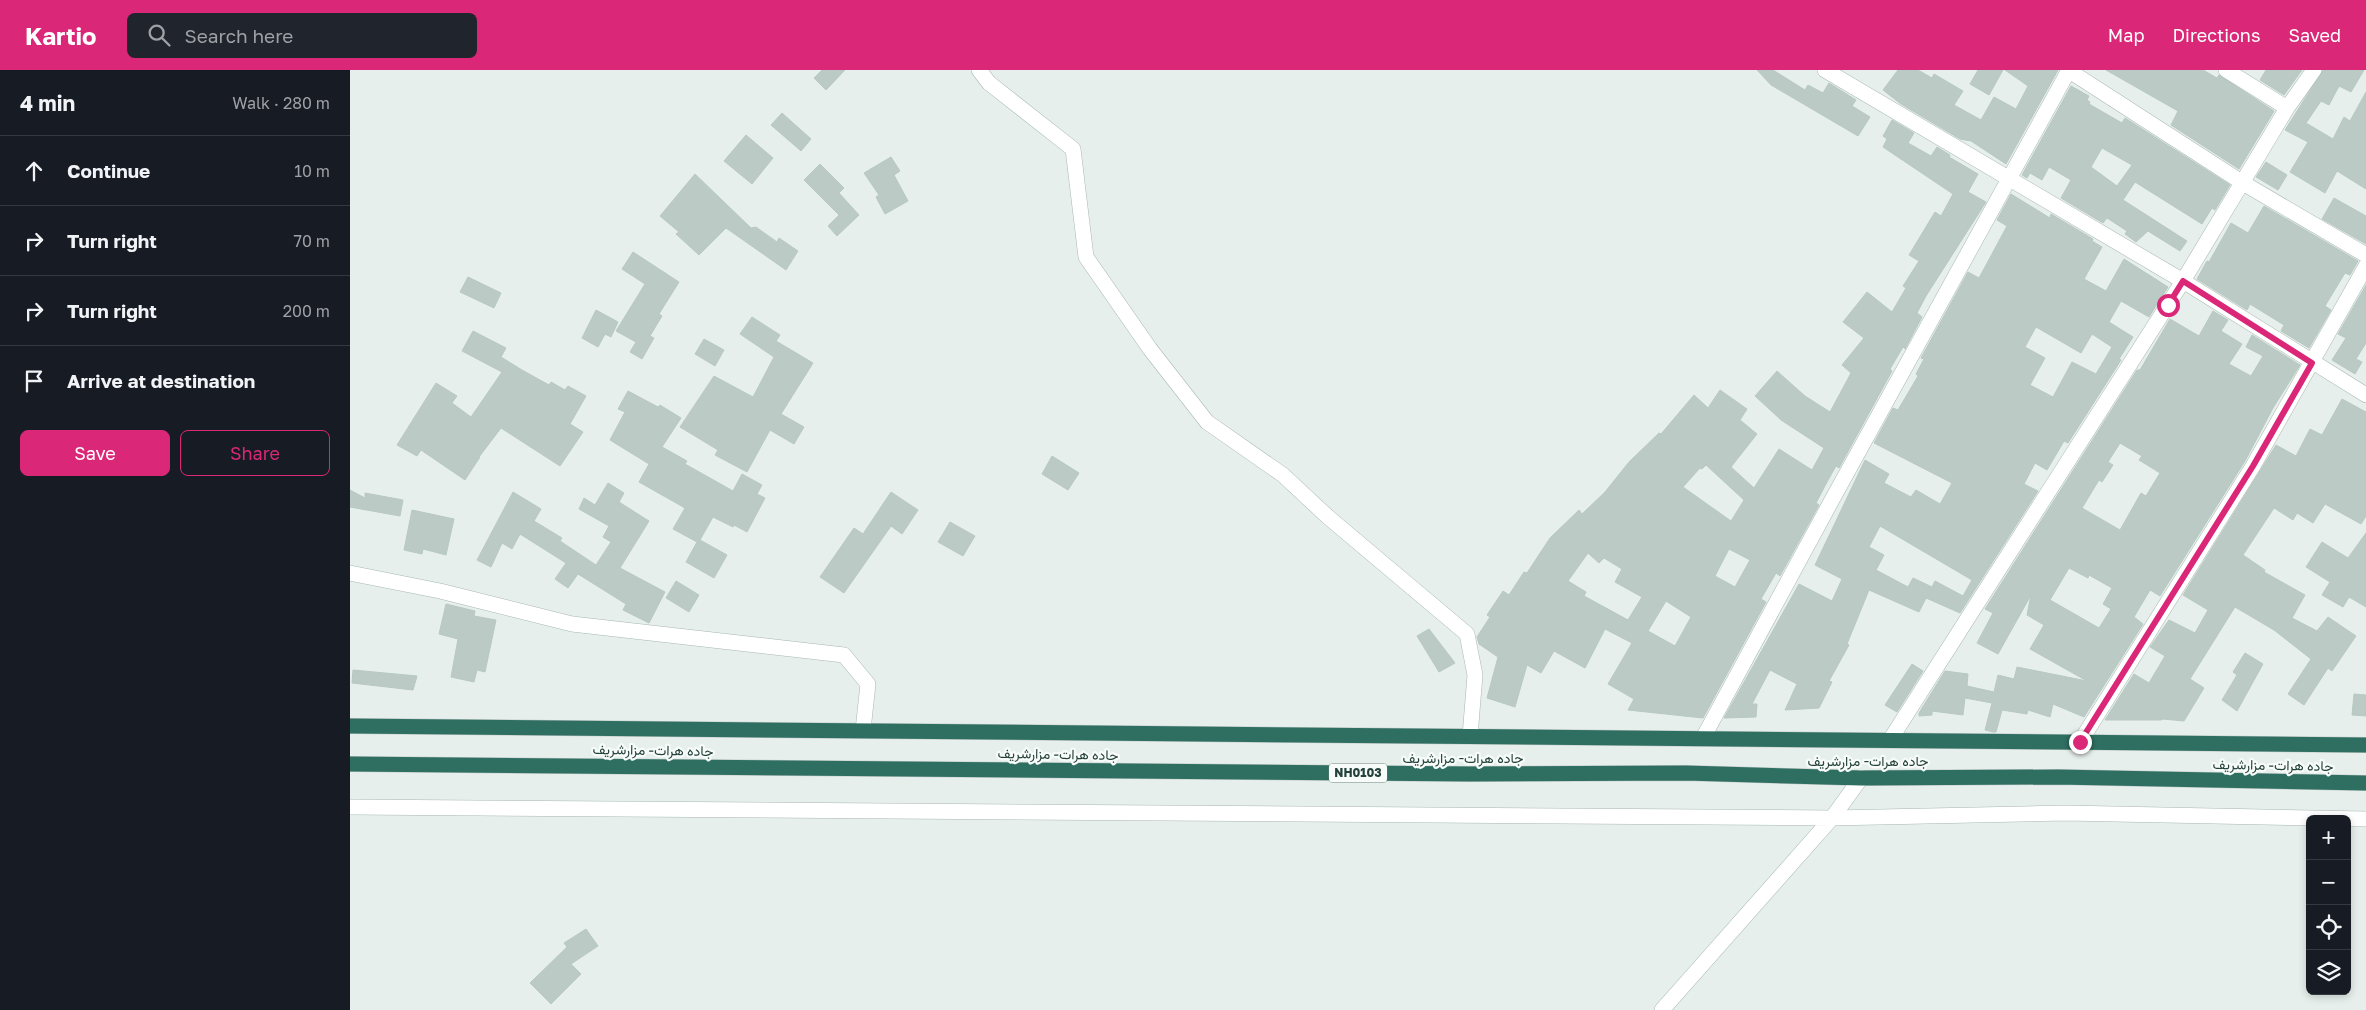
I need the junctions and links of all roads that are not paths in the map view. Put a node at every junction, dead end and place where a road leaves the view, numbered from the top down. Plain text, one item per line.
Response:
1 (979, 70) edge
2 (1825, 70) edge
3 (2069, 70) edge
4 (2226, 70) edge
5 (2314, 70) edge
6 (2287, 108) junction
7 (2008, 178) junction
8 (2243, 183) junction
9 (2366, 255) edge
10 (2366, 266) edge
11 (2183, 281) junction
12 (2312, 363) junction
13 (2366, 395) edge
14 (350, 572) edge
15 (350, 726) edge
16 (863, 730) junction
17 (1470, 736) junction
18 (1703, 738) junction
19 (1890, 740) junction
20 (2080, 742) junction
21 (2366, 745) edge
22 (350, 764) edge
23 (1861, 778) junction
24 (2366, 782) edge
25 (350, 807) edge
26 (1832, 818) junction
27 (2366, 819) edge
28 (1662, 1010) edge

1 - 17 street
2 - 7 street
3 - 7 street
3 - 8 street
4 - 6 street
5 - 6 street
6 - 8 street
7 - 11 street
7 - 18 street
8 - 9 street
8 - 11 street
10 - 12 street
11 - 12 street
11 - 19 street
12 - 13 street
12 - 20 street
14 - 16 street
15 - 16 highway, جاده هرات- مزارشریف
16 - 17 highway, جاده هرات- مزارشریف
17 - 18 highway, جاده هرات- مزارشریف
18 - 19 highway, جاده هرات- مزارشریف
19 - 20 highway, جاده هرات- مزارشریف
20 - 21 highway, جاده هرات- مزارشریف
22 - 23 highway, جاده هرات- مزارشریف / NH0103
23 - 24 highway, جاده هرات- مزارشریف / NH0103
23 - 26 street
25 - 26 street
26 - 27 street
26 - 28 street

